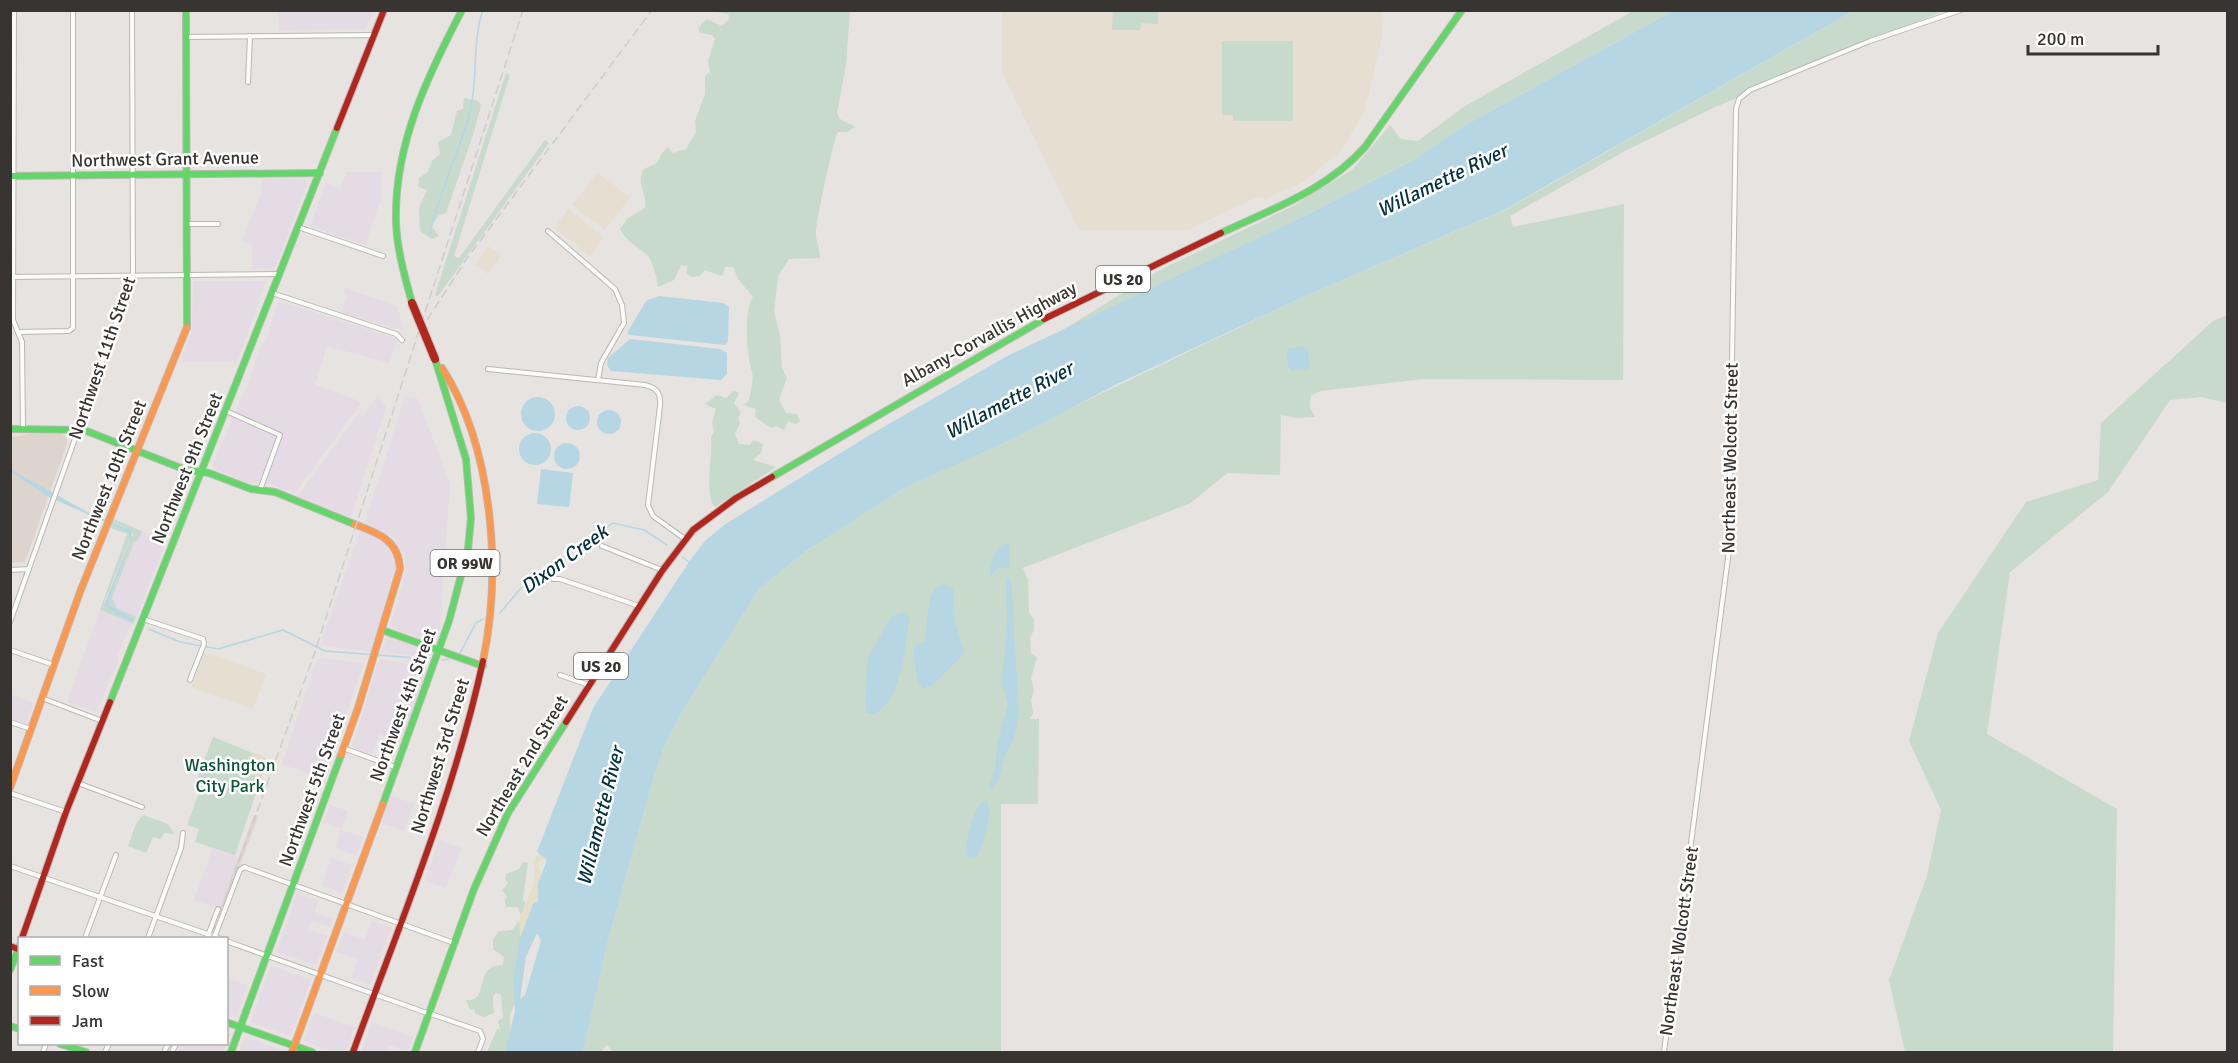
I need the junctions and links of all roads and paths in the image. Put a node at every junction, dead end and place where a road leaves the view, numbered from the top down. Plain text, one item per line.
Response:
1 (14, 10) edge
2 (73, 10) edge
3 (132, 10) edge
4 (186, 10) edge
5 (384, 10) edge
6 (462, 10) edge
7 (1462, 10) edge
8 (1961, 10) edge
9 (375, 34) junction
10 (250, 36) junction
11 (186, 37) junction
12 (248, 82) dead end
13 (320, 173) junction
14 (186, 174) junction
15 (73, 175) junction
16 (132, 175) junction
17 (12, 176) edge
18 (187, 224) junction
19 (219, 224) dead end
20 (298, 227) junction
21 (548, 231) dead end
22 (383, 256) dead end
23 (280, 274) junction
24 (133, 275) junction
25 (187, 275) junction
26 (73, 276) junction
27 (12, 277) edge
28 (272, 293) junction
29 (18, 332) junction
30 (402, 340) dead end
31 (435, 359) junction
32 (488, 369) dead end
33 (598, 380) junction
34 (226, 411) junction
35 (10, 429) edge
36 (23, 429) junction
37 (78, 429) junction
38 (137, 451) junction
39 (201, 473) junction
40 (260, 490) junction
41 (736, 498) joint
42 (685, 539) junction
43 (602, 546) dead end
44 (29, 568) junction
45 (10, 570) edge
46 (662, 571) junction
47 (553, 579) dead end
48 (639, 606) junction
49 (143, 619) junction
50 (10, 622) edge
51 (382, 630) junction
52 (438, 650) junction
53 (10, 651) edge
54 (54, 665) junction
55 (483, 666) junction
56 (560, 675) dead end
57 (190, 680) dead end
58 (589, 685) junction
59 (42, 698) junction
60 (102, 721) junction
61 (10, 722) edge
62 (31, 729) junction
63 (343, 748) junction
64 (395, 768) junction
65 (78, 783) junction
66 (10, 788) edge
67 (10, 793) edge
68 (142, 807) dead end
69 (66, 812) junction
70 (183, 833) dead end
71 (116, 855) dead end
72 (10, 866) edge
73 (43, 877) junction
74 (293, 884) junction
75 (100, 897) junction
76 (347, 903) junction
77 (218, 909) dead end
78 (156, 917) junction
79 (400, 923) junction
80 (23, 937) edge
81 (86, 937) edge
82 (149, 937) edge
83 (208, 937) edge
84 (216, 937) edge
85 (228, 942) edge
86 (455, 943) junction
87 (17, 947) edge
88 (266, 955) junction
89 (10, 970) edge
90 (321, 975) junction
91 (374, 994) junction
92 (429, 1013) junction
93 (228, 1023) edge
94 (240, 1027) junction
95 (63, 1045) edge
96 (293, 1049) edge
97 (86, 1053) edge
98 (231, 1053) edge
99 (312, 1053) edge
100 (353, 1053) edge
101 (415, 1053) edge
102 (478, 1053) edge
103 (1664, 1053) edge

1 - 17 street
2 - 15 street
3 - 16 street, Northwest 11th Street
4 - 11 main road, Northwest 10th Street
5 - 9 main road, Northwest 9th Street
6 - 31 main road, OR 99W, bridge
7 - 41 main road, Albany-Corvallis Highway / US 20
8 - 103 street, Northeast Wolcott Street
9 - 10 street
9 - 13 main road, Northwest 9th Street
10 - 11 street
10 - 12 street
11 - 14 main road, Northwest 10th Street
13 - 14 main road, Northwest Grant Avenue
13 - 20 main road, Northwest 9th Street
14 - 16 main road, Northwest Grant Avenue
14 - 18 main road, Northwest 10th Street
15 - 16 main road, Northwest Grant Avenue
15 - 17 main road, Northwest Grant Avenue
15 - 26 street
16 - 24 street, Northwest 11th Street
17 - 27 street
18 - 19 street
18 - 25 main road, Northwest 10th Street
20 - 22 street
20 - 23 main road, Northwest 9th Street
21 - 33 street
23 - 25 street
23 - 28 main road, Northwest 9th Street
24 - 25 street
24 - 26 street
24 - 37 street, Northwest 11th Street
25 - 38 main road, Northwest 10th Street
26 - 27 street
26 - 29 street
27 - 29 street
28 - 30 street
28 - 34 main road, Northwest 9th Street
29 - 36 street
31 - 52 main road, Northwest 4th Street / OR 99W
31 - 55 main road, Northwest 3rd Street / OR 99W
32 - 33 street
33 - 42 street
34 - 39 main road, Northwest 9th Street
34 - 40 street
35 - 36 main road
36 - 37 main road
37 - 38 main road
37 - 44 street, Northwest 11th Street
38 - 39 main road
38 - 54 main road, Northwest 10th Street
39 - 40 main road
39 - 49 main road, Northwest 9th Street
40 - 51 main road, Northwest 5th Street
41 - 42 main road, Northeast 2nd Street / US 20
42 - 46 main road, Northeast 2nd Street / US 20
43 - 46 street
44 - 45 street
44 - 50 street, Northwest 11th Street
46 - 48 main road, Northeast 2nd Street / US 20
47 - 48 street
48 - 58 main road, Northeast 2nd Street / US 20
49 - 57 street
49 - 60 main road, Northwest 9th Street
51 - 52 main road
51 - 63 main road, Northwest 5th Street
52 - 55 main road
52 - 64 main road, Northwest 4th Street / OR 99W
53 - 54 street
54 - 59 main road, Northwest 10th Street
55 - 79 main road, Northwest 3rd Street / OR 99W
56 - 58 street
58 - 86 main road, Northeast 2nd Street / US 20
59 - 60 street
59 - 62 main road, Northwest 10th Street
60 - 65 main road, Northwest 9th Street
61 - 62 street
62 - 66 main road, Northwest 10th Street
63 - 64 street
63 - 74 main road, Northwest 5th Street
64 - 76 main road, Northwest 4th Street / OR 99W
65 - 68 street
65 - 69 main road, Northwest 9th Street
67 - 69 street
69 - 73 main road, Northwest 9th Street
70 - 78 street
71 - 75 street
72 - 73 street
73 - 75 street
73 - 80 main road, Northwest 9th Street
74 - 76 street
74 - 84 street
74 - 88 main road, Northwest 5th Street
75 - 78 street
75 - 81 street
76 - 79 street
76 - 90 main road, Northwest 4th Street / OR 99W
77 - 83 street
78 - 82 street
78 - 83 street
79 - 86 street
79 - 91 main road, Northwest 3rd Street / OR 99W
85 - 88 street
86 - 92 main road, US 20
87 - 89 main road
88 - 90 street
88 - 94 main road, Northwest 5th Street
90 - 91 street
90 - 96 main road, Northwest 4th Street / OR 99W
91 - 92 street
91 - 100 main road, Northwest 3rd Street / OR 99W
92 - 101 main road, US 20
92 - 102 street
93 - 94 main road
94 - 96 main road
94 - 98 main road, Northwest 5th Street
95 - 97 main road
96 - 99 main road

